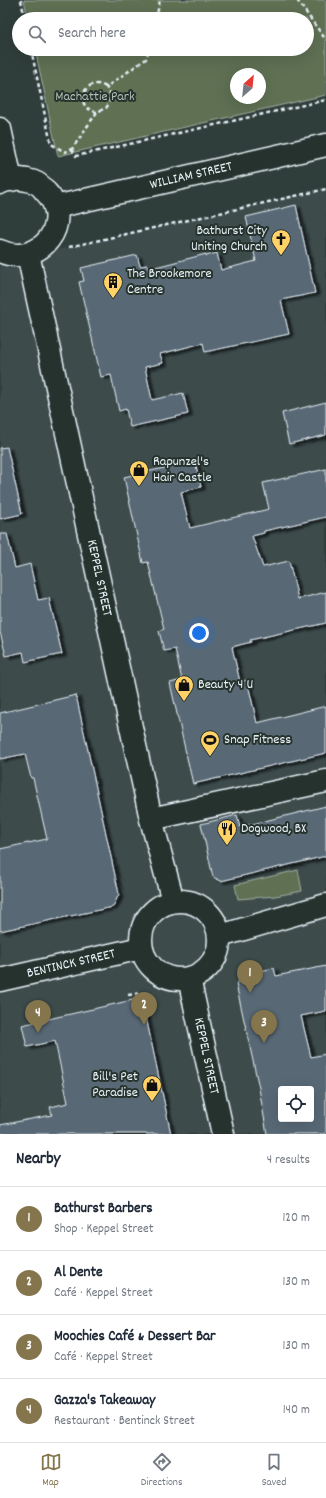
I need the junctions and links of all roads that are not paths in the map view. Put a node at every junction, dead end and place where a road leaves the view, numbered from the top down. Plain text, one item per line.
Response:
1 (0, 129) edge
2 (326, 145) edge
3 (5, 182) edge
4 (55, 207) junction
5 (0, 251) edge
6 (28, 254) junction
7 (326, 781) edge
8 (151, 819) junction
9 (173, 901) junction
10 (326, 905) edge
11 (220, 936) junction
12 (141, 948) junction
13 (189, 978) junction
14 (0, 980) edge
15 (223, 1134) edge

1 - 3 street
2 - 4 street, WILLIAM STREET
3 - 4 street
4 - 6 street
5 - 6 street
6 - 8 street, KEPPEL STREET
7 - 8 street
8 - 9 street, KEPPEL STREET
9 - 11 street
9 - 12 street
10 - 11 street
11 - 13 street
12 - 13 street
12 - 14 street, BENTINCK STREET
13 - 15 street, KEPPEL STREET

